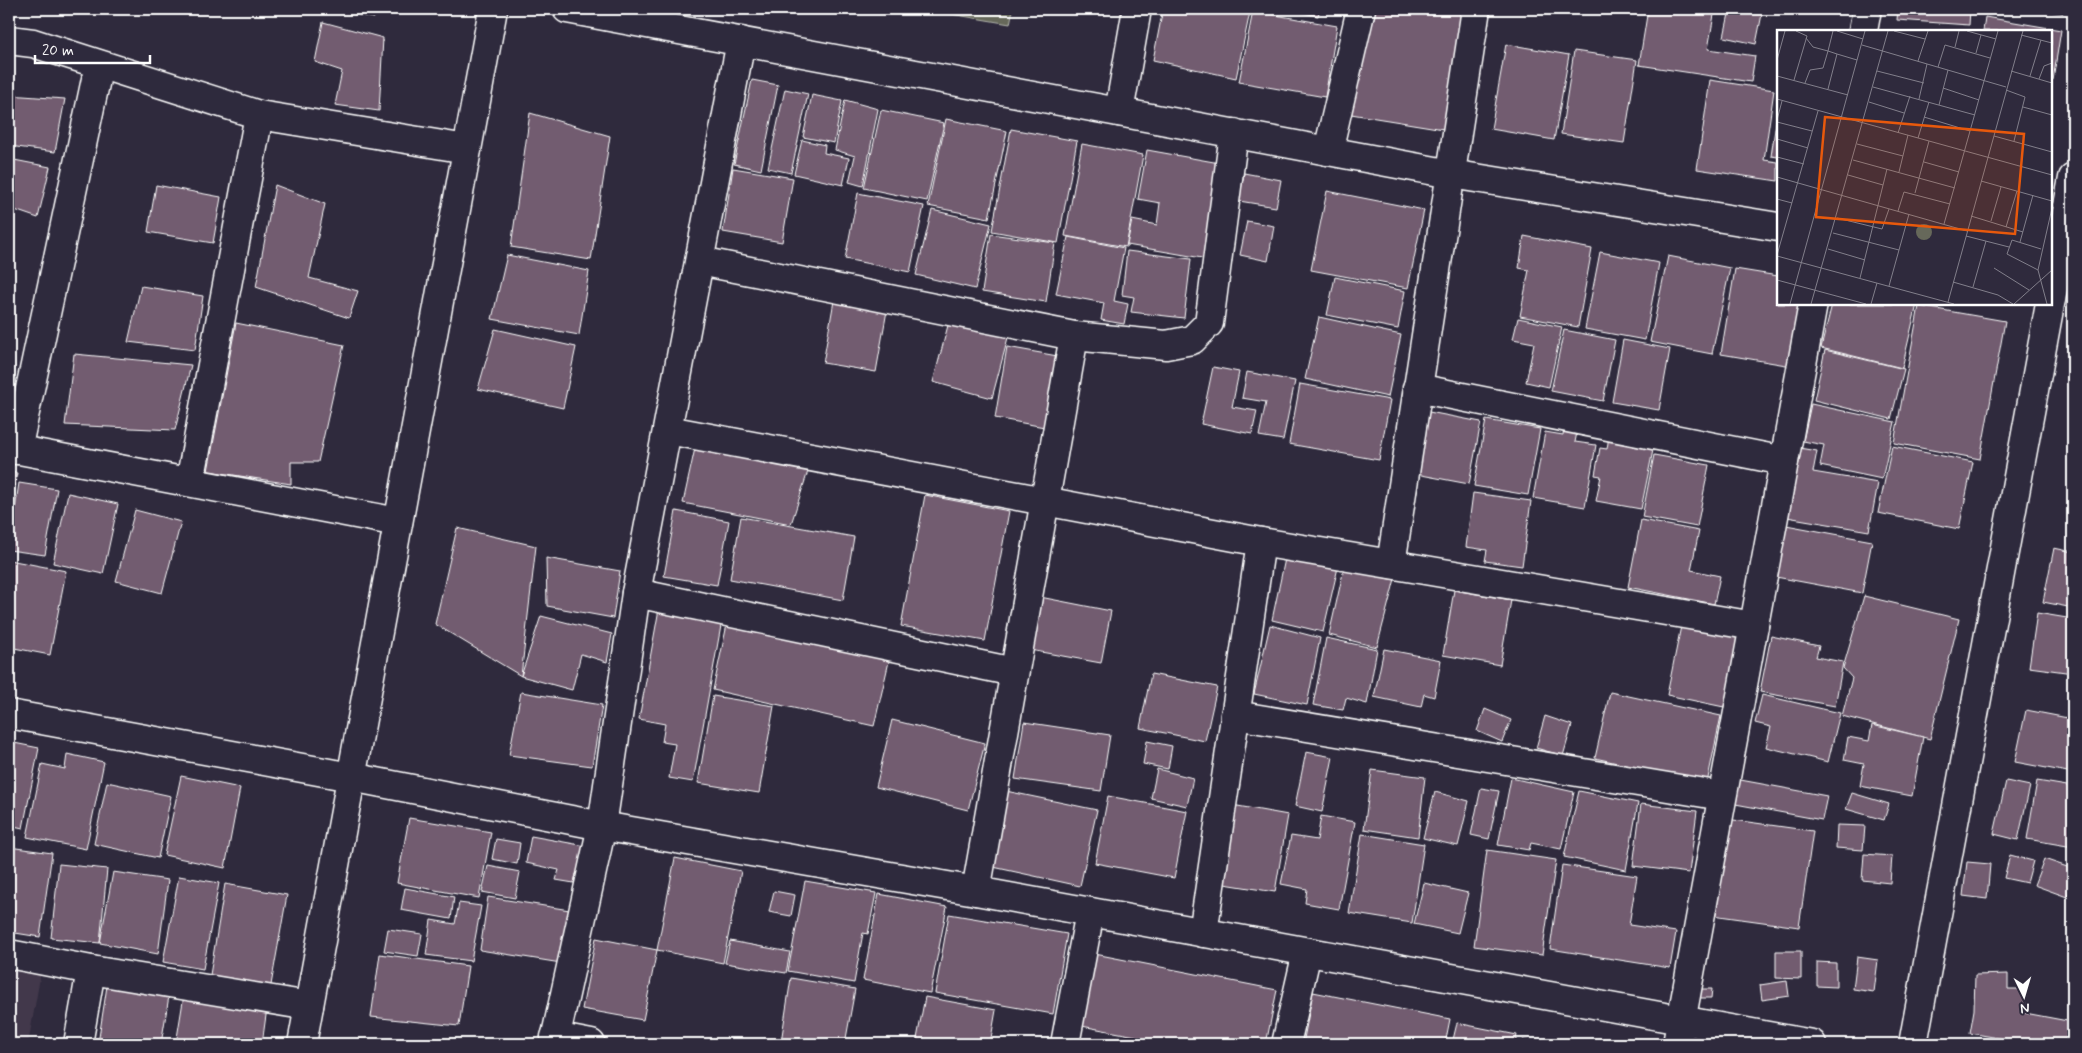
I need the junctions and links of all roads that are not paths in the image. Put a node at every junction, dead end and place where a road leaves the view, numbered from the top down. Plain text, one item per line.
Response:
1 (493, 9) edge
2 (566, 9) edge
3 (1138, 9) edge
4 (1361, 9) edge
5 (1476, 9) edge
6 (9, 40) edge
7 (741, 41) junction
8 (99, 65) junction
9 (1119, 112) junction
10 (259, 115) junction
11 (1234, 133) junction
12 (467, 149) junction
13 (1328, 151) junction
14 (1451, 174) junction
15 (2073, 178) edge
16 (1777, 227) edge
17 (700, 261) junction
18 (2056, 293) edge
19 (1813, 305) edge
20 (1074, 336) junction
21 (1418, 388) junction
22 (668, 430) junction
23 (13, 449) edge
24 (1784, 461) junction
25 (190, 482) junction
26 (1045, 501) junction
27 (398, 522) junction
28 (1261, 542) junction
29 (1391, 564) junction
30 (636, 593) junction
31 (1754, 626) junction
32 (1014, 672) junction
33 (9, 714) edge
34 (1236, 715) junction
35 (352, 777) junction
36 (1722, 796) junction
37 (602, 826) junction
38 (976, 891) junction
39 (1090, 912) junction
40 (1203, 932) junction
41 (1307, 952) junction
42 (9, 954) edge
43 (91, 970) junction
44 (309, 1006) junction
45 (1679, 1032) edge
46 (554, 1041) edge
47 (78, 1044) edge
48 (302, 1044) edge
49 (591, 1044) edge
50 (1065, 1044) edge
51 (1286, 1044) edge
52 (1812, 1044) edge
53 (1913, 1044) edge

1 - 12 street
2 - 7 street
3 - 9 street
4 - 13 street
5 - 14 street
6 - 8 street
7 - 9 street
7 - 17 street
8 - 10 street
8 - 23 street
9 - 11 street
10 - 12 street
10 - 25 street
11 - 13 street
11 - 20 street
12 - 27 street
13 - 14 street
14 - 16 street
14 - 21 street
15 - 18 street
17 - 20 street
17 - 22 street
18 - 53 street
19 - 24 street
20 - 26 street
21 - 24 street
21 - 29 street
22 - 26 street
22 - 30 street
23 - 25 street
24 - 31 street
25 - 27 street
26 - 28 street
26 - 32 street
27 - 35 street
28 - 29 street
28 - 34 street
29 - 31 street
30 - 32 street
30 - 37 street
31 - 36 street
32 - 38 street
33 - 35 street
34 - 36 street
34 - 40 street
35 - 37 street
35 - 44 street
36 - 45 street
37 - 38 street
37 - 46 street
38 - 39 street
39 - 40 street
39 - 50 street
40 - 41 street
41 - 45 street
41 - 51 street
42 - 43 street
43 - 44 street
43 - 47 street
44 - 48 street
45 - 52 street
46 - 49 street

